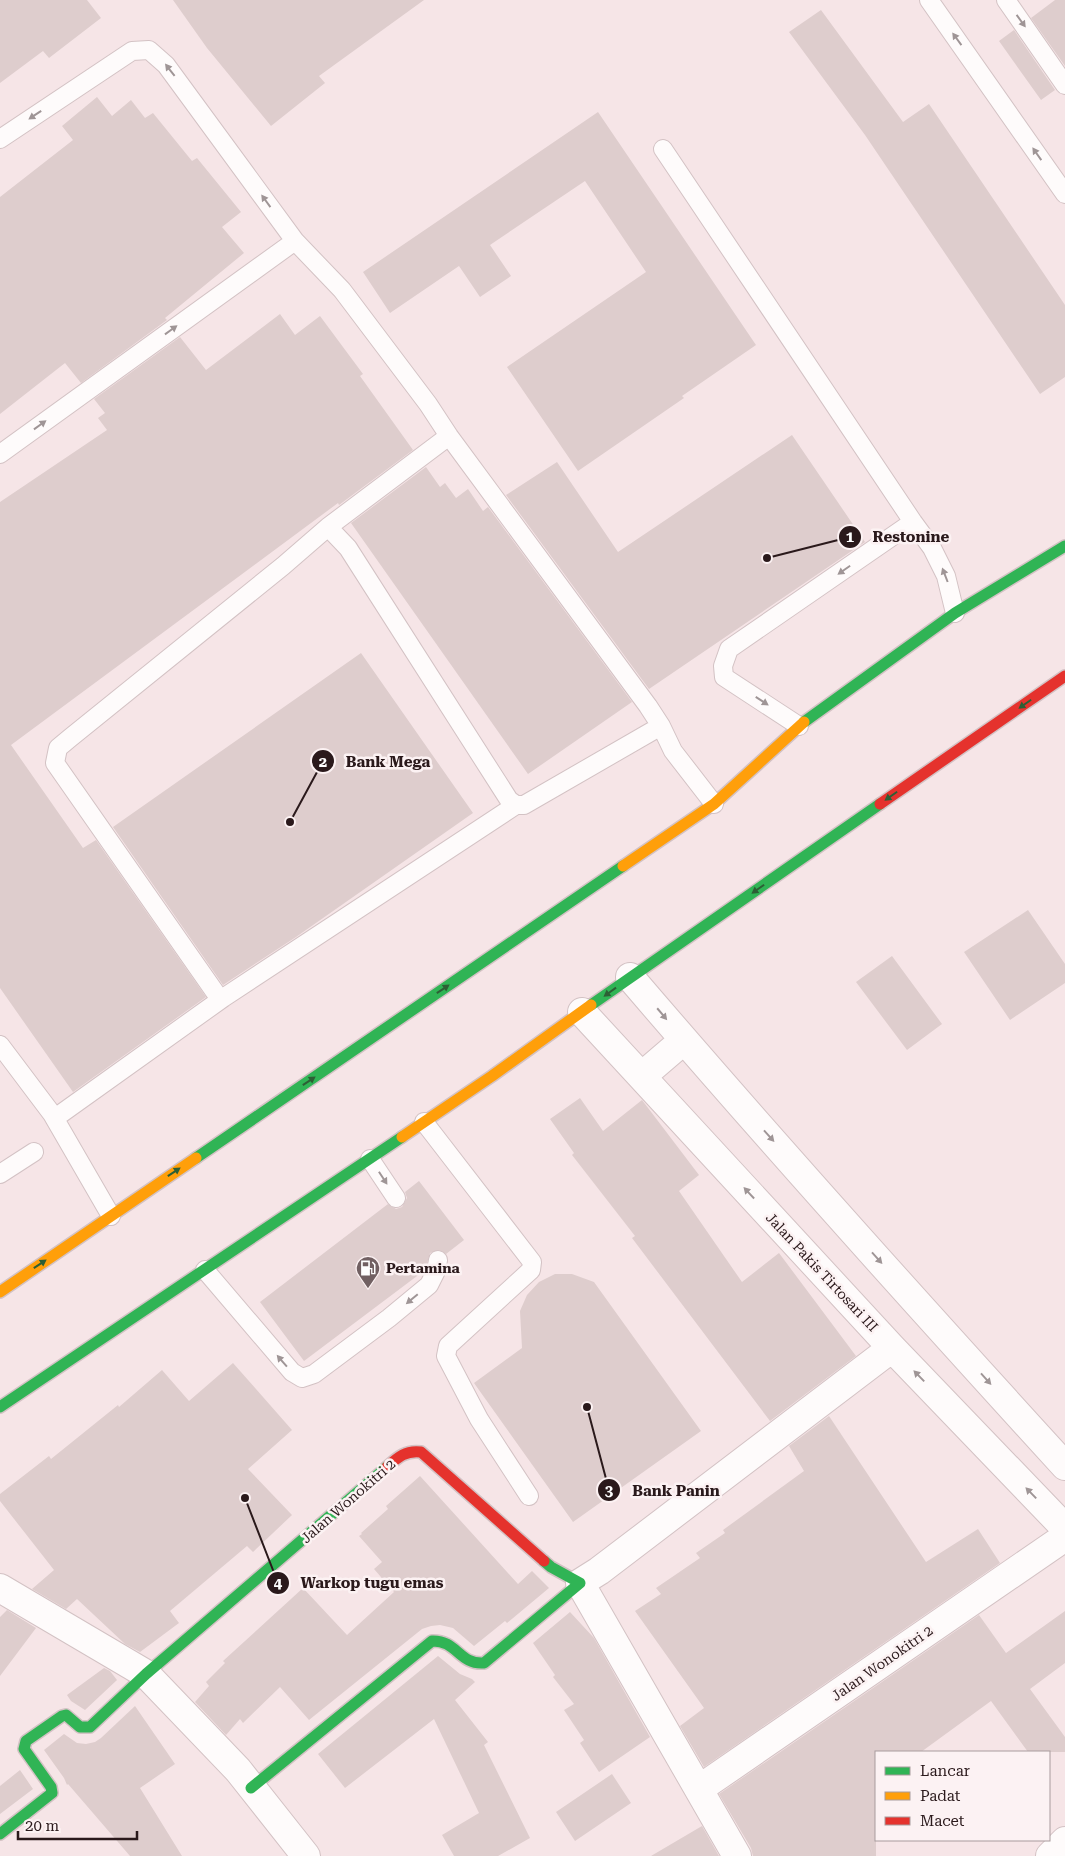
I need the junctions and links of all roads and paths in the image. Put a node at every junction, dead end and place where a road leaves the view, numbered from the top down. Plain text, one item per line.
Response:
1 (929, 0) edge
2 (1006, 0) edge
3 (1065, 85) edge
4 (0, 139) edge
5 (664, 149) dead end
6 (1065, 194) edge
7 (295, 240) junction
8 (449, 436) junction
9 (0, 454) edge
10 (913, 522) junction
11 (328, 527) junction
12 (1065, 546) edge
13 (955, 613) junction
14 (1065, 676) edge
15 (661, 726) junction
16 (800, 726) junction
17 (714, 804) junction
18 (516, 805) junction
19 (630, 977) junction
20 (223, 998) junction
21 (582, 1012) junction
22 (684, 1040) junction
23 (0, 1045) edge
24 (642, 1076) junction
25 (55, 1118) junction
26 (424, 1122) junction
27 (34, 1152) dead end
28 (370, 1159) junction
29 (0, 1174) edge
30 (396, 1198) dead end
31 (111, 1216) junction
32 (438, 1260) dead end
33 (205, 1270) junction
34 (0, 1292) edge
35 (892, 1348) junction
36 (0, 1408) edge
37 (1065, 1466) edge
38 (529, 1496) dead end
39 (1065, 1528) edge
40 (1065, 1537) edge
41 (580, 1583) junction
42 (0, 1588) edge
43 (146, 1674) junction
44 (251, 1788) junction
45 (699, 1789) junction
46 (0, 1834) edge
47 (1065, 1841) edge
48 (306, 1856) edge
49 (737, 1856) edge
50 (1050, 1856) edge

6 -> 1 lane
2 -> 3 lane
7 -> 4 lane
5 - 10 lane
7 - 8 lane
9 -> 7 lane
8 - 11 lane
8 - 15 lane
13 -> 10 lane
10 -> 16 lane
11 - 18 lane
11 - 20 lane
12 - 13 main road
13 - 16 main road
14 -> 19 main road
15 - 17 lane
15 - 18 lane
16 - 17 main road
31 -> 17 main road
18 - 20 lane
19 -> 21 main road
19 -> 22 street
20 - 25 lane
21 - 24 street, Jalan Pakis Tirtosari III
21 - 26 main road
22 - 24 street
22 -> 37 street
23 - 25 lane
35 -> 24 street, Jalan Pakis Tirtosari III
25 - 31 lane
26 - 28 main road
26 - 38 lane
27 - 29 lane
28 -> 30 lane
28 - 33 main road
34 -> 31 main road
32 -> 33 lane
33 - 36 main road
39 -> 35 street, Jalan Pakis Tirtosari III
35 - 41 street
40 - 45 street, Jalan Wonokitri 2
41 - 43 main road, Jalan Wonokitri 2
41 - 44 main road
41 - 45 street
42 - 43 street
43 - 44 street
43 - 46 main road, Jalan Wonokitri 2
44 - 48 street
45 - 49 street
47 - 50 street

